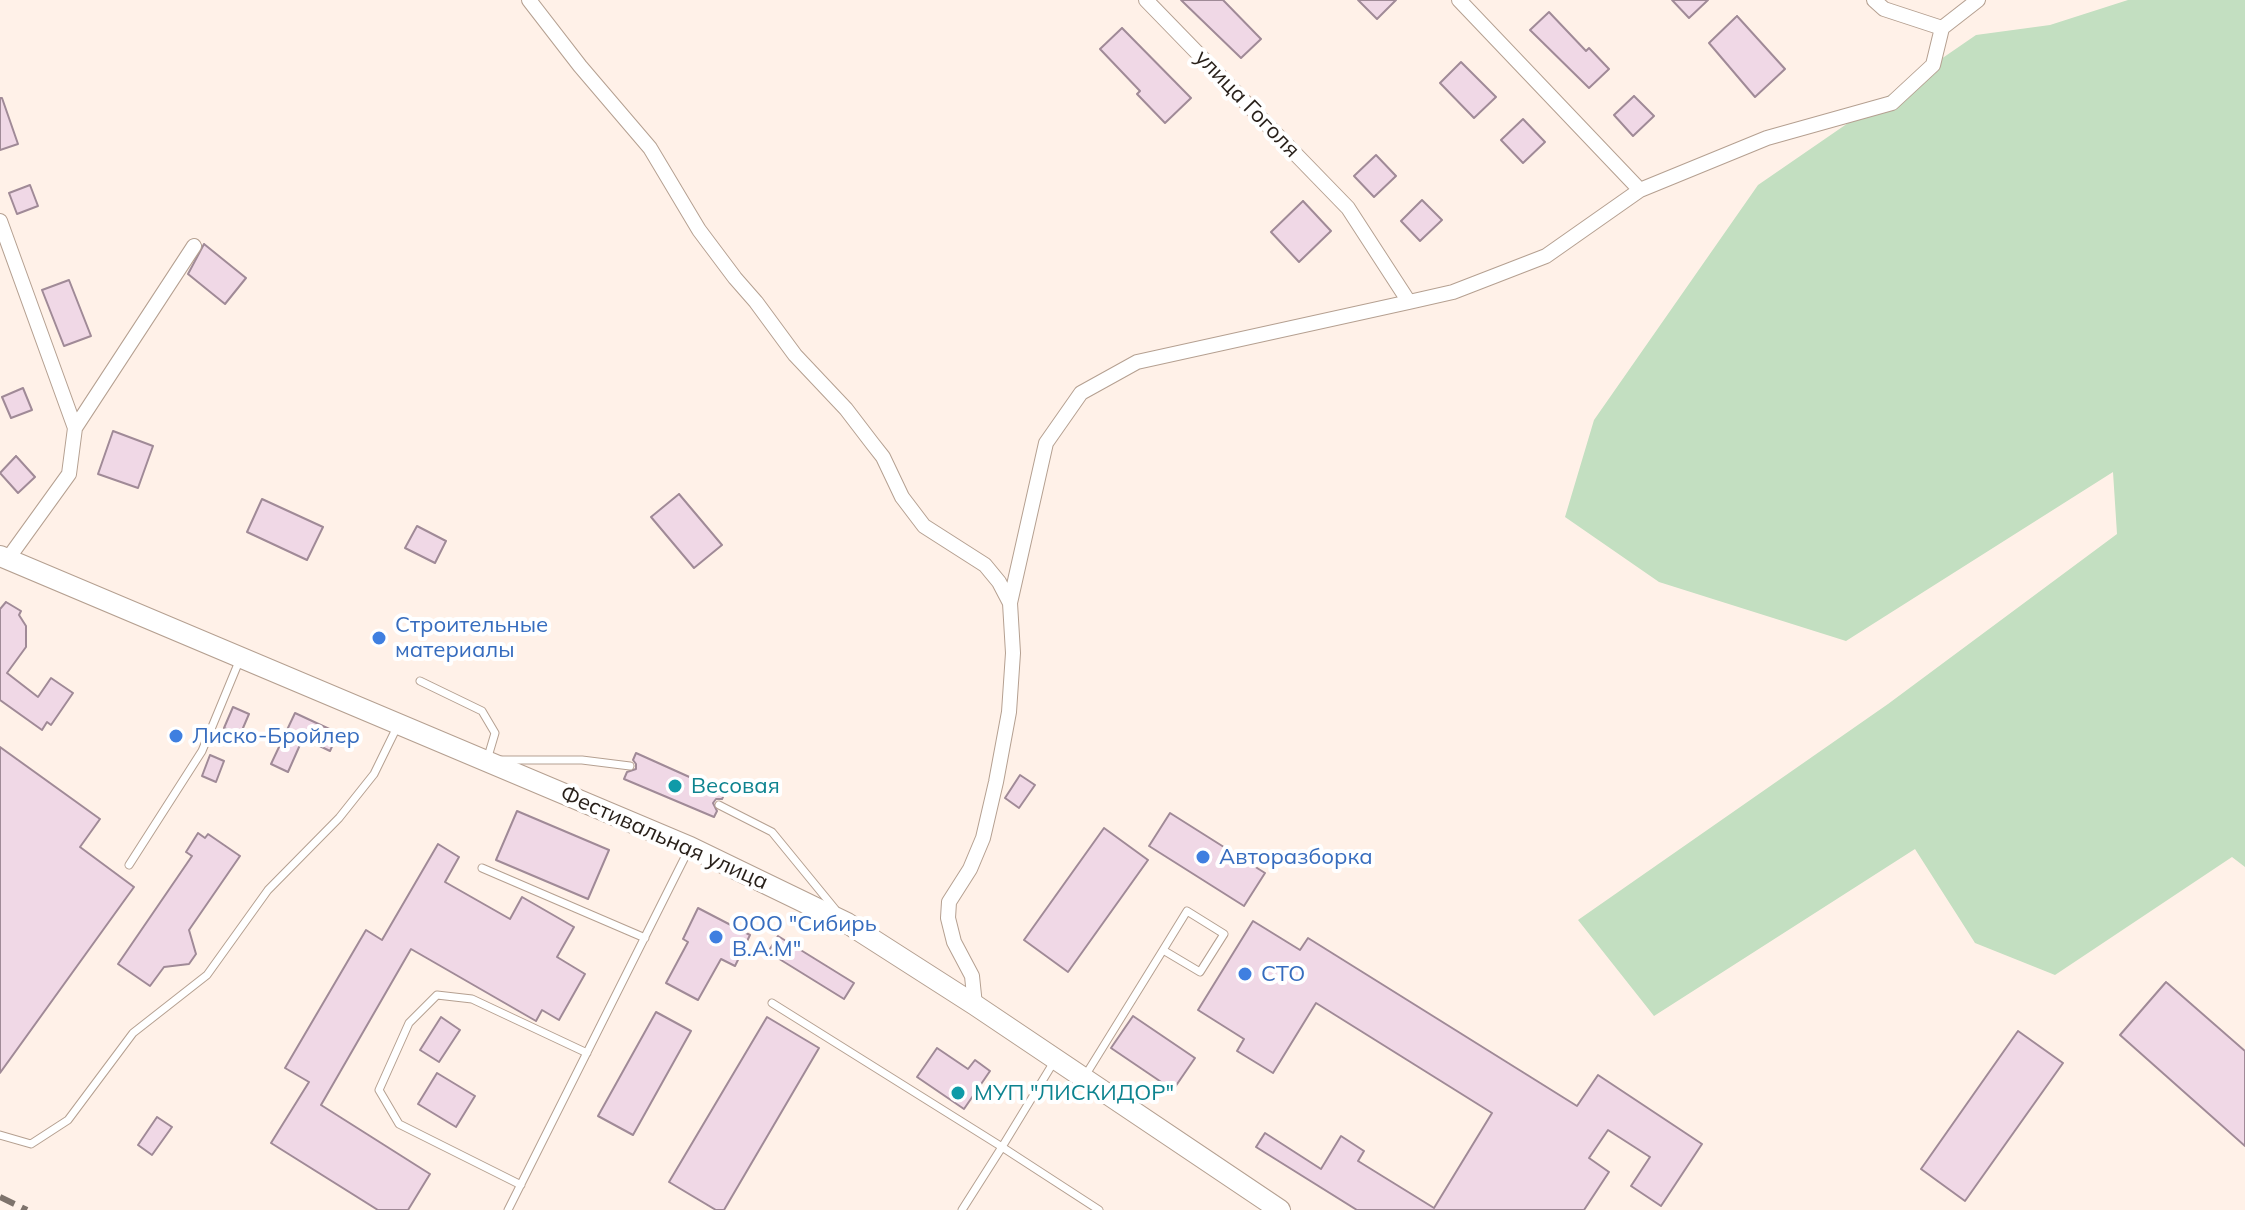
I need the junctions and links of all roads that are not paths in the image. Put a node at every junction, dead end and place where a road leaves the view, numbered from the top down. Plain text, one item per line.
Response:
1 (529, 0) edge
2 (1146, 0) edge
3 (1459, 0) edge
4 (1874, 0) edge
5 (1978, 0) edge
6 (1942, 28) junction
7 (1640, 190) junction
8 (0, 221) edge
9 (194, 246) dead end
10 (1409, 302) junction
11 (75, 428) junction
12 (4, 558) edge
13 (1010, 603) junction
14 (241, 657) junction
15 (420, 681) dead end
16 (399, 723) junction
17 (487, 760) junction
18 (630, 766) dead end
19 (719, 805) dead end
20 (690, 847) junction
21 (129, 865) dead end
22 (482, 868) dead end
23 (847, 923) junction
24 (645, 938) junction
25 (1163, 950) junction
26 (772, 1003) dead end
27 (975, 1005) junction
28 (587, 1053) junction
29 (1056, 1059) junction
30 (1084, 1078) junction
31 (0, 1135) edge
32 (1002, 1147) junction
33 (521, 1185) junction
34 (508, 1210) edge
35 (962, 1210) edge
36 (1099, 1210) edge
37 (1280, 1210) edge

1 - 13 street
2 - 10 street, улица Гоголя
3 - 7 street
4 - 6 street
5 - 6 street
6 - 7 street
7 - 10 street
8 - 11 street
9 - 11 street
10 - 13 street
11 - 12 street
12 - 14 main road, Фестивальная улица
13 - 27 street
14 - 16 main road, Фестивальная улица
14 - 21 lane
15 - 17 lane
16 - 17 main road, Фестивальная улица
16 - 31 lane
17 - 18 lane
17 - 20 main road, Фестивальная улица
19 - 23 lane
20 - 23 main road, Фестивальная улица
20 - 24 lane
22 - 24 lane
23 - 27 main road, Фестивальная улица
24 - 28 lane
25 - 25 lane
25 - 30 lane
26 - 32 lane
27 - 29 main road, Фестивальная улица
28 - 33 lane
28 - 33 lane
29 - 30 main road, Фестивальная улица
29 - 32 lane
30 - 37 main road, Фестивальная улица
32 - 35 lane
32 - 36 lane
33 - 34 lane

